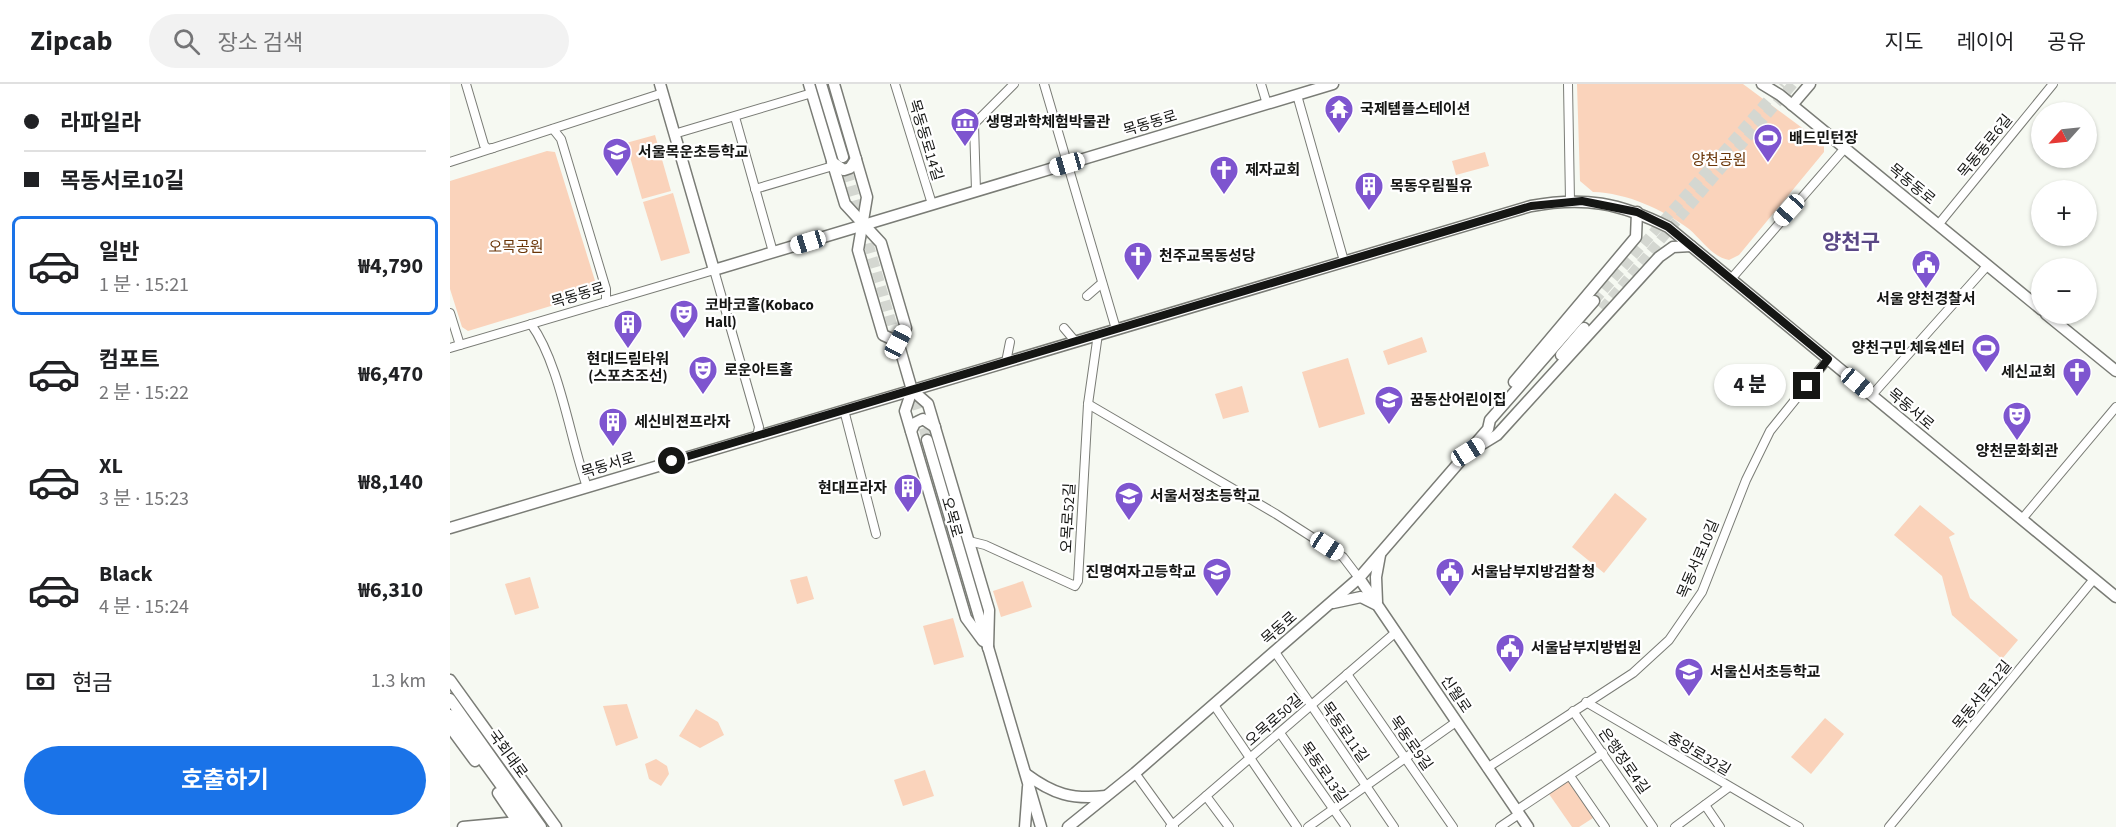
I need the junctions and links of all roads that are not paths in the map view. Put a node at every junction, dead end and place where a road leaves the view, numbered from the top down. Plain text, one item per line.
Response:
1 (466, 84) edge
2 (821, 84) edge
3 (834, 84) edge
4 (895, 84) edge
5 (1014, 84) edge
6 (1044, 84) edge
7 (1261, 84) edge
8 (1333, 84) edge
9 (1568, 84) edge
10 (1762, 84) edge
11 (1810, 84) edge
12 (2053, 84) edge
13 (811, 88) edge
14 (661, 89) edge
15 (1297, 95) junction
16 (1268, 104) junction
17 (1792, 105) junction
18 (735, 117) junction
19 (553, 129) junction
20 (674, 134) junction
21 (494, 148) junction
22 (1845, 148) junction
23 (856, 159) junction
24 (450, 162) edge
25 (836, 162) junction
26 (1067, 164) junction
27 (755, 189) junction
28 (976, 191) junction
29 (1570, 201) junction
30 (932, 204) junction
31 (1637, 212) junction
32 (863, 225) junction
33 (1938, 225) junction
34 (1691, 246) junction
35 (773, 252) junction
36 (1344, 261) junction
37 (1987, 266) junction
38 (714, 270) junction
39 (1731, 279) junction
40 (1102, 283) junction
41 (1087, 296) dead end
42 (2031, 301) edge
43 (606, 302) junction
44 (1598, 305) tunnel mouth
45 (450, 313) edge
46 (531, 324) junction
47 (2058, 324) edge
48 (1064, 328) dead end
49 (1116, 329) junction
50 (1098, 334) junction
51 (1075, 341) junction
52 (898, 342) junction
53 (1010, 342) dead end
54 (460, 345) junction
55 (450, 348) edge
56 (1828, 359) junction
57 (1006, 362) junction
58 (2116, 371) edge
59 (912, 390) junction
60 (1872, 395) junction
61 (1088, 404) junction
62 (2116, 407) edge
63 (844, 410) junction
64 (935, 427) junction
65 (911, 431) junction
66 (757, 436) junction
67 (927, 440) tunnel mouth
68 (1468, 452) junction
69 (587, 487) junction
70 (2022, 519) junction
71 (450, 528) edge
72 (876, 534) dead end
73 (969, 541) junction
74 (1381, 552) junction
75 (1359, 578) junction
76 (2094, 579) junction
77 (2116, 597) edge
78 (1330, 604) junction
79 (1377, 605) junction
80 (1396, 632) junction
81 (988, 648) junction
82 (1275, 652) junction
83 (1347, 674) junction
84 (450, 680) edge
85 (450, 699) edge
86 (1586, 702) junction
87 (1214, 705) junction
88 (1310, 706) junction
89 (1573, 711) junction
90 (450, 715) edge
91 (1456, 722) junction
92 (450, 727) edge
93 (1280, 733) junction
94 (1602, 753) junction
95 (1251, 758) junction
96 (1405, 758) junction
97 (1487, 768) junction
98 (1135, 773) junction
99 (1570, 776) junction
100 (1027, 779) junction
101 (1366, 786) junction
102 (1729, 787) junction
103 (1106, 796) junction
104 (1206, 796) junction
105 (501, 797) junction
106 (1705, 805) junction
107 (1334, 809) junction
108 (1518, 812) junction
109 (489, 823) junction
110 (519, 824) edge
111 (1172, 826) edge
112 (463, 827) edge
113 (531, 827) edge
114 (541, 827) edge
115 (556, 827) edge
116 (1025, 827) edge
117 (1041, 827) edge
118 (1068, 827) edge
119 (1229, 827) edge
120 (1297, 827) edge
121 (1308, 827) edge
122 (1346, 827) edge
123 (1395, 827) edge
124 (1453, 827) edge
125 (1500, 827) edge
126 (1528, 827) edge
127 (1605, 827) edge
128 (1653, 827) edge
129 (1675, 827) edge
130 (1720, 827) edge
131 (1799, 827) edge
132 (1889, 827) edge

1 - 21 street
2 - 25 main road, 오목로
3 - 23 main road, 오목로
4 - 30 street, 목동동로14길
5 - 28 street
6 - 26 street
7 - 16 street
8 - 15 main road, 목동동로
9 - 29 street
10 - 17 main road, 목동동로
11 - 17 main road
12 - 33 street, 목동동로6길
13 - 18 street, 오목로
13 - 25 main road, 오목로
14 - 19 street
14 - 20 main road
15 - 16 main road, 목동동로
15 - 36 street
16 - 26 main road, 목동동로
17 - 22 main road, 목동동로
18 - 20 street, 오목로
18 - 27 street
19 - 21 street
19 - 43 street
20 - 38 main road
21 - 24 street
22 - 33 main road, 목동동로
22 - 39 street
23 - 25 main road
23 - 32 main road, 오목로
25 - 27 street
25 - 32 main road, 오목로
26 - 28 main road, 목동동로
26 - 40 street
27 - 35 street
28 - 30 main road, 목동동로
29 - 31 main road, 목동서로
29 - 36 main road, 목동서로
30 - 32 main road, 목동동로
31 - 34 main road, 목동서로
31 - 68 main road
32 - 35 main road, 목동동로
32 - 52 main road, 오목로
32 - 52 main road, 오목로
33 - 37 main road, 목동동로
34 - 39 main road, 목동서로
34 - 68 main road
35 - 38 main road, 목동동로
36 - 49 main road, 목동서로
37 - 42 main road, 목동동로
37 - 60 street
38 - 43 street, 목동동로
38 - 66 street
39 - 56 main road, 목동서로
40 - 41 street
40 - 49 street
43 - 46 street, 목동동로
44 - 68 main road, 목동로
45 - 54 street
46 - 54 street, 목동동로
46 - 69 street
47 - 58 main road
48 - 51 street
49 - 50 main road, 목동서로
50 - 51 main road, 목동서로
50 - 61 street, 오목로52길
51 - 57 main road, 목동서로
52 - 59 main road, 오목로
53 - 57 street
54 - 55 street, 목동동로
56 - 60 main road, 목동서로
56 - 86 street, 목동서로10길
57 - 59 main road, 목동서로
59 - 63 main road, 목동서로
59 - 64 main road, 오목로
59 - 65 main road, 오목로
60 - 70 main road, 목동서로
61 - 73 street, 오목로52길
61 - 75 street
62 - 70 street
63 - 66 main road, 목동서로
63 - 72 street
64 - 65 main road
64 - 73 main road, 오목로
65 - 81 main road, 오목로
66 - 69 main road, 목동서로
67 - 81 main road, 오목로
68 - 74 main road, 목동로
69 - 71 main road, 목동서로
70 - 76 main road, 목동서로
73 - 81 main road, 오목로
74 - 75 main road, 목동로
74 - 79 main road
75 - 78 main road, 목동로
75 - 79 main road, 신월로
76 - 77 main road, 목동서로
76 - 132 street, 목동서로12길
78 - 79 main road
78 - 82 main road, 목동로
79 - 80 main road, 신월로
80 - 83 street, 오목로50길
80 - 91 main road, 신월로
81 - 100 main road, 오목로
82 - 87 main road, 목동로
82 - 88 street, 목동로11길
83 - 88 street, 오목로50길
83 - 96 street, 목동로9길
84 - 115 main road
85 - 114 main road, 국회대로
86 - 89 street, 목동서로10길
86 - 102 street, 중앙로32길
87 - 95 street
87 - 98 main road, 목동로
88 - 93 street, 오목로50길
88 - 101 street, 목동로11길
89 - 94 street, 은행정로4길
89 - 97 street, 목동서로10길
90 - 113 main road, 국회대로
91 - 96 street
91 - 97 main road, 신월로
92 - 105 main road
93 - 95 street, 오목로50길
93 - 107 street, 목동로13길
94 - 99 street
94 - 128 street, 은행정로4길
95 - 104 street, 오목로50길
95 - 120 street
96 - 101 street
96 - 124 street, 목동로9길
97 - 108 main road, 신월로
98 - 103 main road, 목동로
98 - 111 street
99 - 108 street
99 - 127 street
100 - 103 main road
100 - 116 main road
100 - 117 main road, 오목로
101 - 107 street
101 - 123 street, 목동로11길
102 - 106 street
102 - 131 street, 중앙로32길
103 - 118 main road, 목동로
104 - 111 street, 오목로50길
104 - 119 street
105 - 109 main road
105 - 110 main road
106 - 129 street
106 - 130 street
107 - 121 street
107 - 122 street, 목동로13길
108 - 125 street
108 - 126 main road, 신월로
109 - 110 main road
109 - 112 main road

